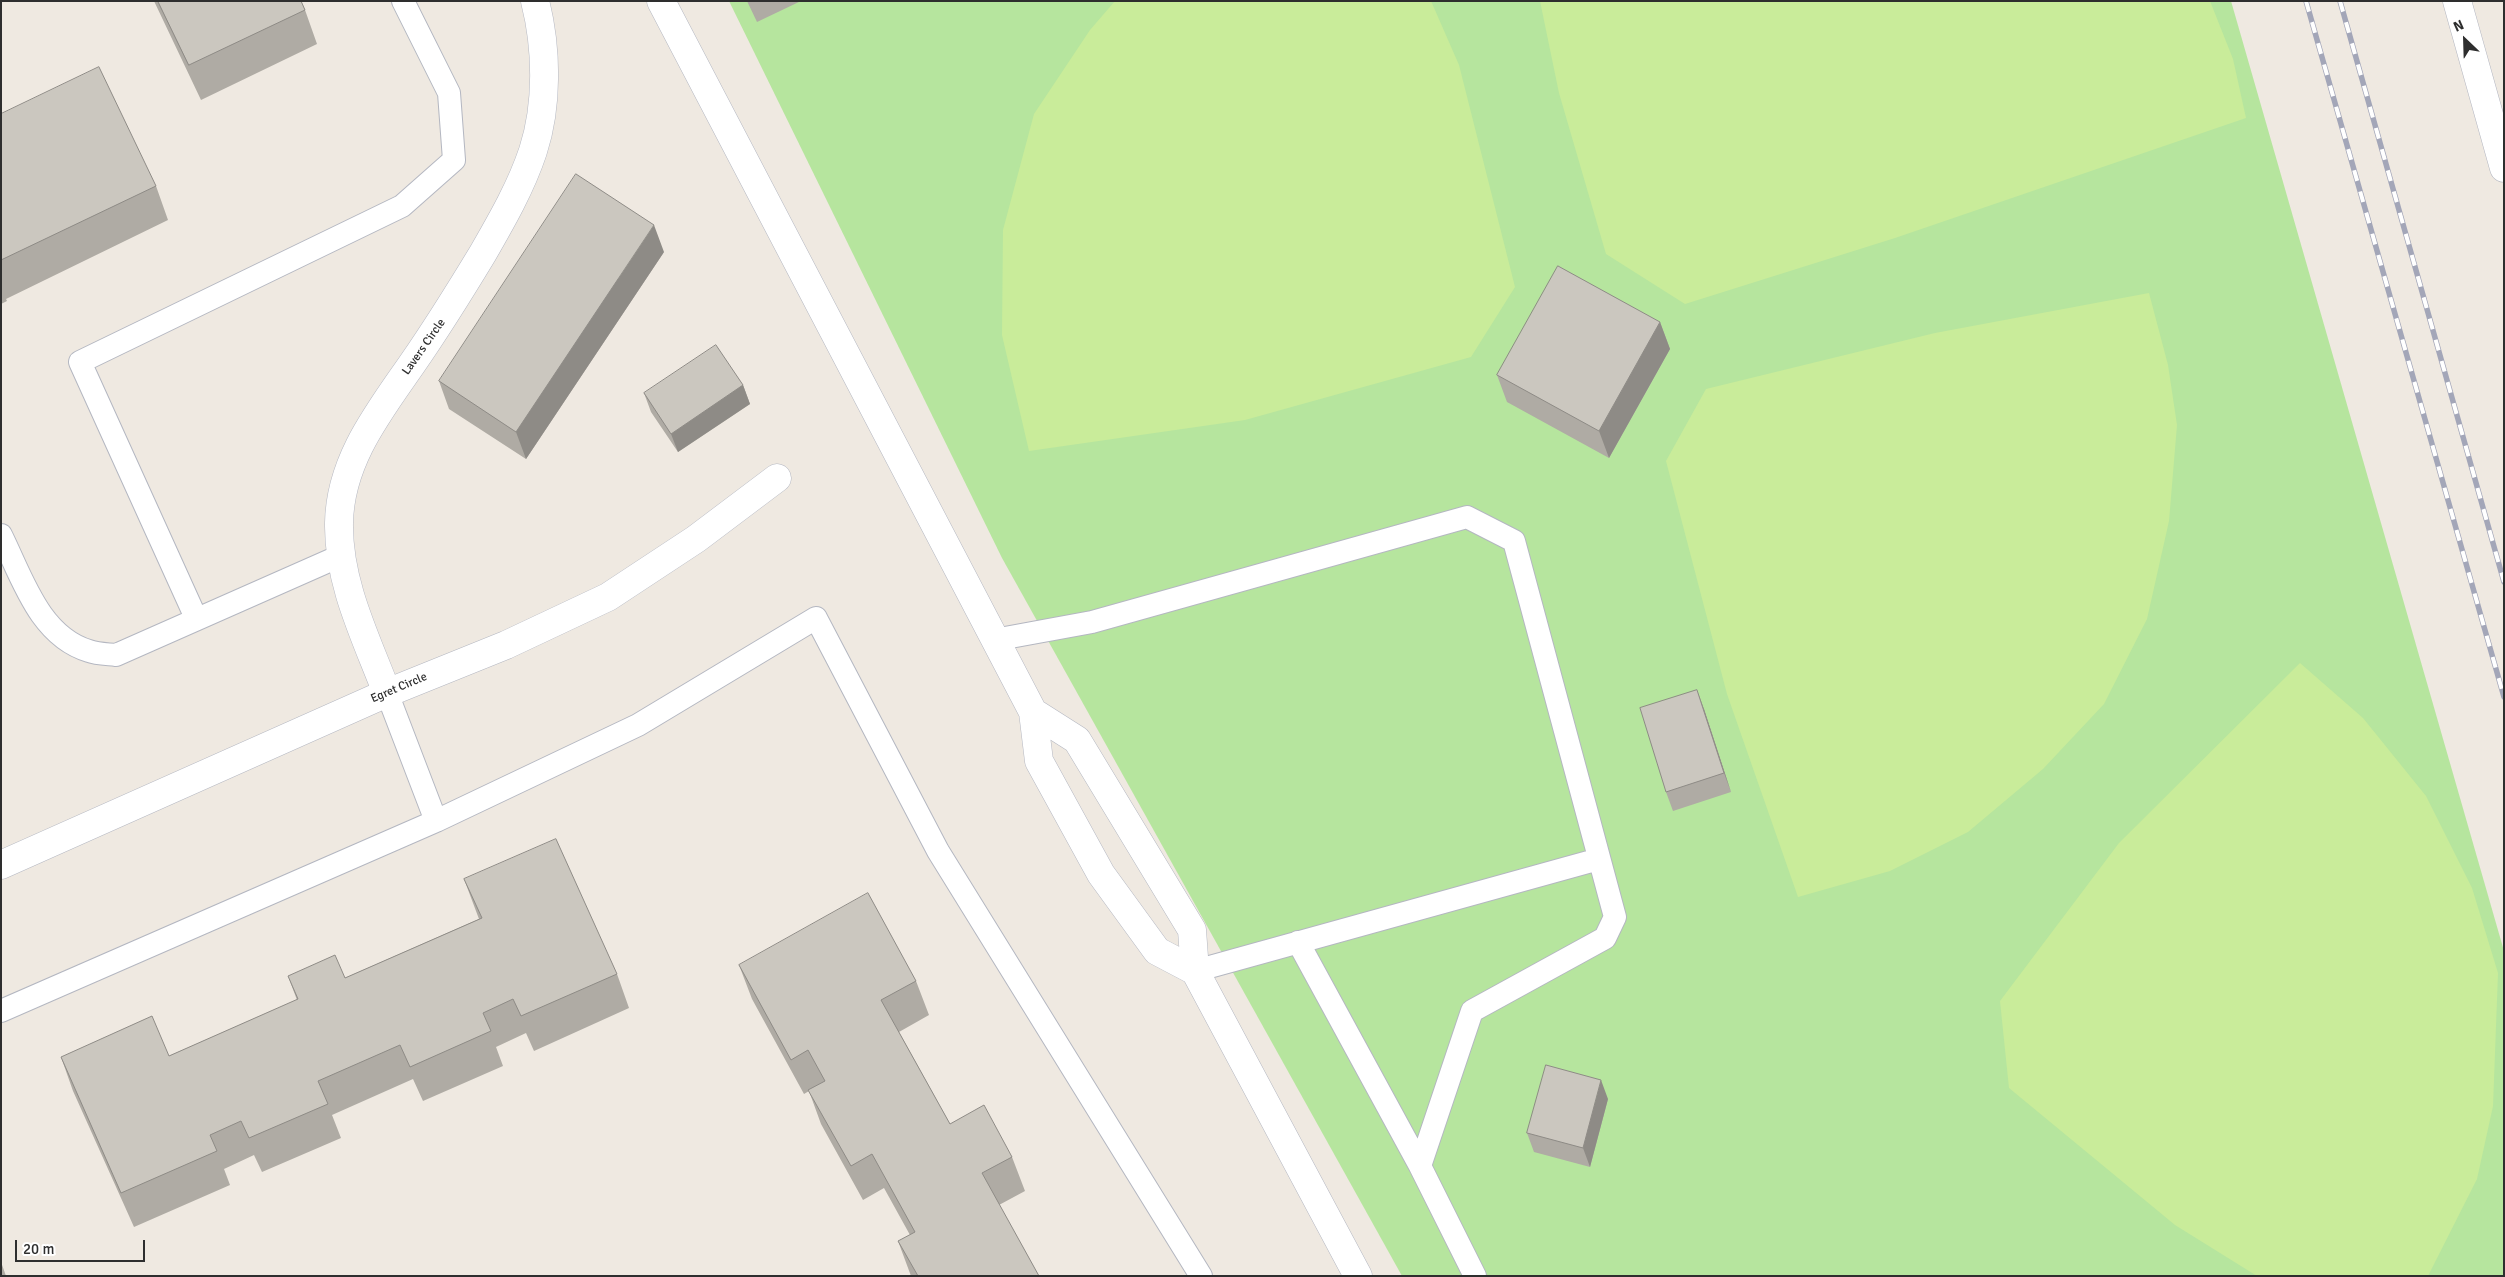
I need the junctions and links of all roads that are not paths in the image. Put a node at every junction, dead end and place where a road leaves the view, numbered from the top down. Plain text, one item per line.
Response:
1 (403, 1) edge
2 (535, 1) edge
3 (661, 1) edge
4 (2457, 1) edge
5 (2504, 168) edge
6 (777, 478) dead end
7 (1, 535) edge
8 (340, 556) junction
9 (196, 618) junction
10 (994, 640) junction
11 (387, 693) junction
12 (1033, 712) junction
13 (436, 821) junction
14 (1600, 858) junction
15 (1, 865) edge
16 (1298, 942) junction
17 (1195, 971) junction
18 (1, 1011) edge
19 (1420, 1166) junction
20 (1201, 1276) edge
21 (1358, 1276) edge
22 (1475, 1276) edge

1 - 9 lane
2 - 8 street, Lavers Circle
3 - 10 street
4 - 5 street
6 - 11 street, Egret Circle
7 - 9 lane
8 - 9 lane
8 - 11 street, Lavers Circle
10 - 12 street
10 - 14 lane
11 - 13 lane
11 - 15 street, Egret Circle
12 - 17 street
12 - 17 street
13 - 18 lane
13 - 20 lane
14 - 16 lane
14 - 19 lane
16 - 17 lane
16 - 19 lane
17 - 21 street
19 - 22 lane

